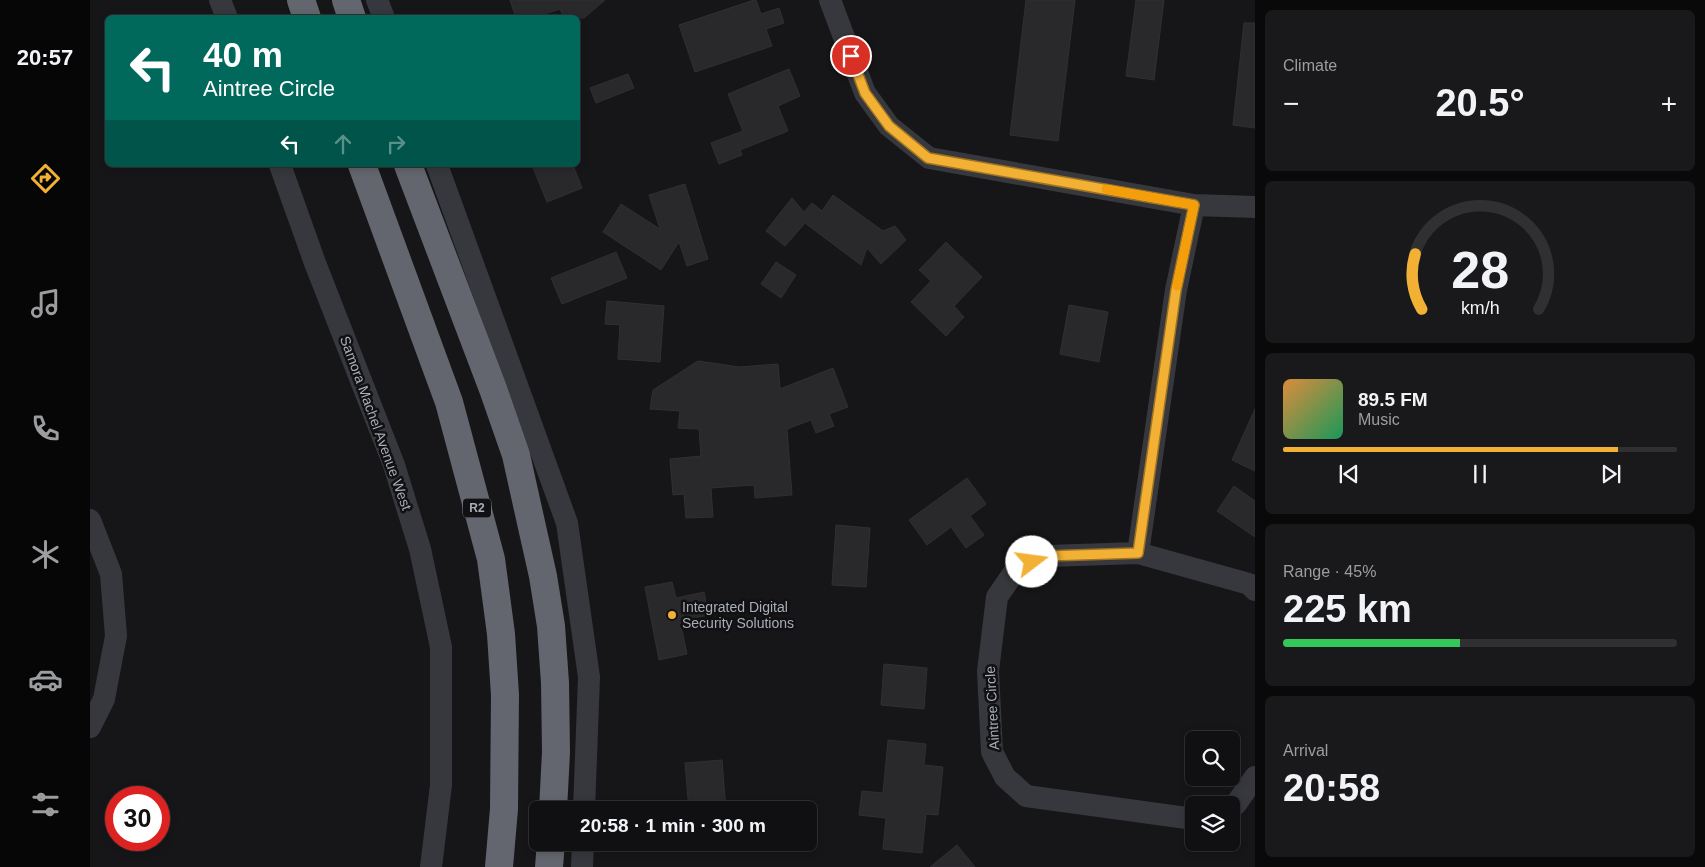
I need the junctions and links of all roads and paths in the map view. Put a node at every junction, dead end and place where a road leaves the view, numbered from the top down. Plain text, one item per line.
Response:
1 (220, 0) edge
2 (301, 0) edge
3 (346, 0) edge
4 (377, 0) edge
5 (830, 0) edge
6 (225, 15) edge
7 (306, 15) edge
8 (351, 15) edge
9 (383, 15) edge
10 (281, 167) edge
11 (363, 167) edge
12 (409, 167) edge
13 (438, 167) edge
14 (1194, 205) junction
15 (1255, 207) edge
16 (90, 520) edge
17 (1138, 553) junction
18 (1255, 590) edge
19 (90, 727) edge
20 (1255, 777) edge
21 (1240, 798) edge
22 (553, 801) edge
23 (584, 801) edge
24 (1185, 818) edge
25 (550, 851) edge
26 (583, 851) edge
27 (431, 867) edge
28 (499, 867) edge
29 (549, 867) edge
30 (582, 867) edge

1 - 6 street
2 - 7 highway
3 - 8 highway
4 - 9 street
5 - 14 street
10 - 27 street, Samora Machel Avenue West
11 - 28 highway, R2
12 - 22 highway
13 - 23 street
14 - 15 street
14 - 17 street
16 - 19 street
17 - 18 street, Aintree Circle
17 - 24 street, Aintree Circle
20 - 21 street
25 - 29 highway
26 - 30 street

